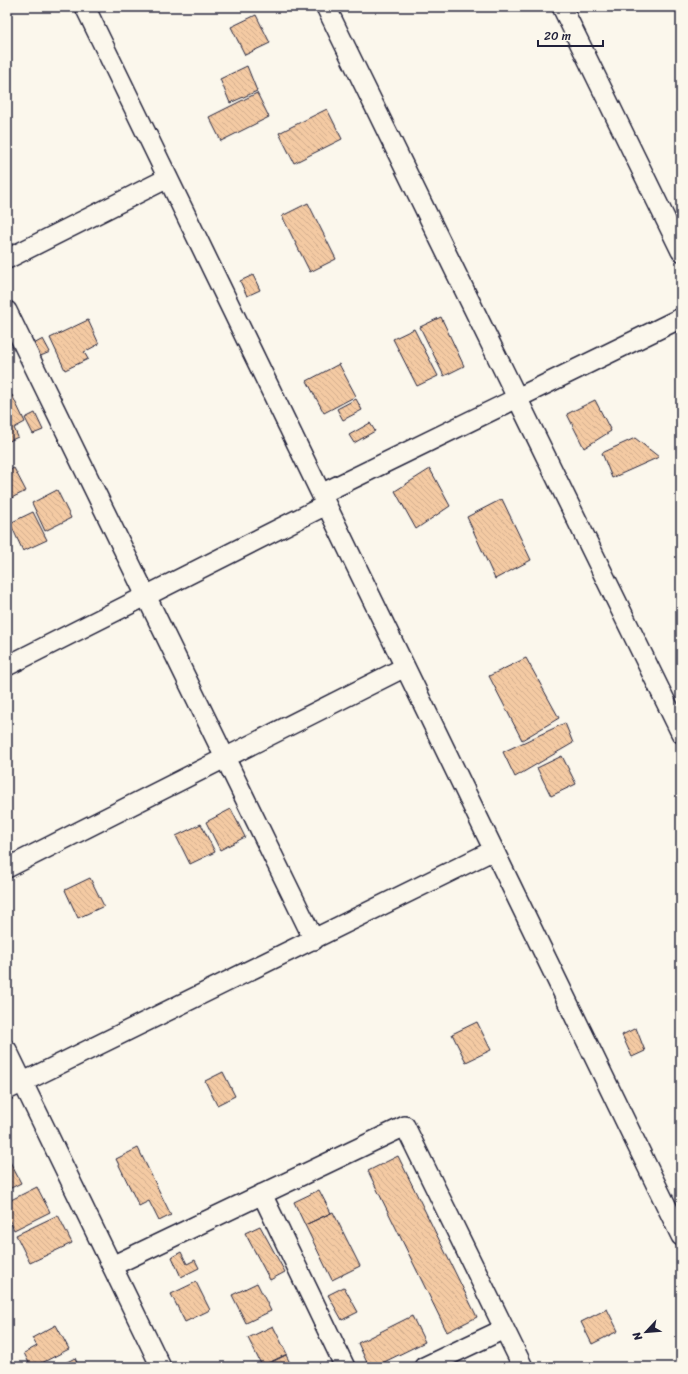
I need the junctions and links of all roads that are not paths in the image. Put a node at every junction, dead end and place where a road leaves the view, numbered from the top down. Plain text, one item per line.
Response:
1 (85, 7) edge
2 (326, 7) edge
3 (562, 7) edge
4 (168, 178) junction
5 (681, 251) edge
6 (7, 259) edge
7 (7, 311) edge
8 (681, 318) edge
9 (518, 398) junction
10 (324, 499) junction
11 (147, 597) junction
12 (7, 666) edge
13 (405, 667) junction
14 (681, 733) edge
15 (225, 757) junction
16 (494, 850) junction
17 (7, 868) edge
18 (314, 940) junction
19 (7, 1050) edge
20 (15, 1086) edge
21 (262, 1194) junction
22 (681, 1236) edge
23 (112, 1266) junction
24 (504, 1328) junction
25 (161, 1367) edge
26 (345, 1367) edge
27 (424, 1367) edge
28 (523, 1367) edge

1 - 4 street
2 - 9 street
3 - 5 street
4 - 6 street
4 - 10 street
7 - 11 street
8 - 9 street
9 - 10 street
9 - 14 street
10 - 11 street
10 - 13 street
11 - 12 street
11 - 15 street
13 - 15 street
13 - 16 street
15 - 17 street
15 - 18 street
16 - 18 street
16 - 22 street
18 - 20 street
19 - 20 street
20 - 23 street
21 - 23 street
21 - 24 street
21 - 26 street
23 - 25 street
24 - 27 street
24 - 28 street

